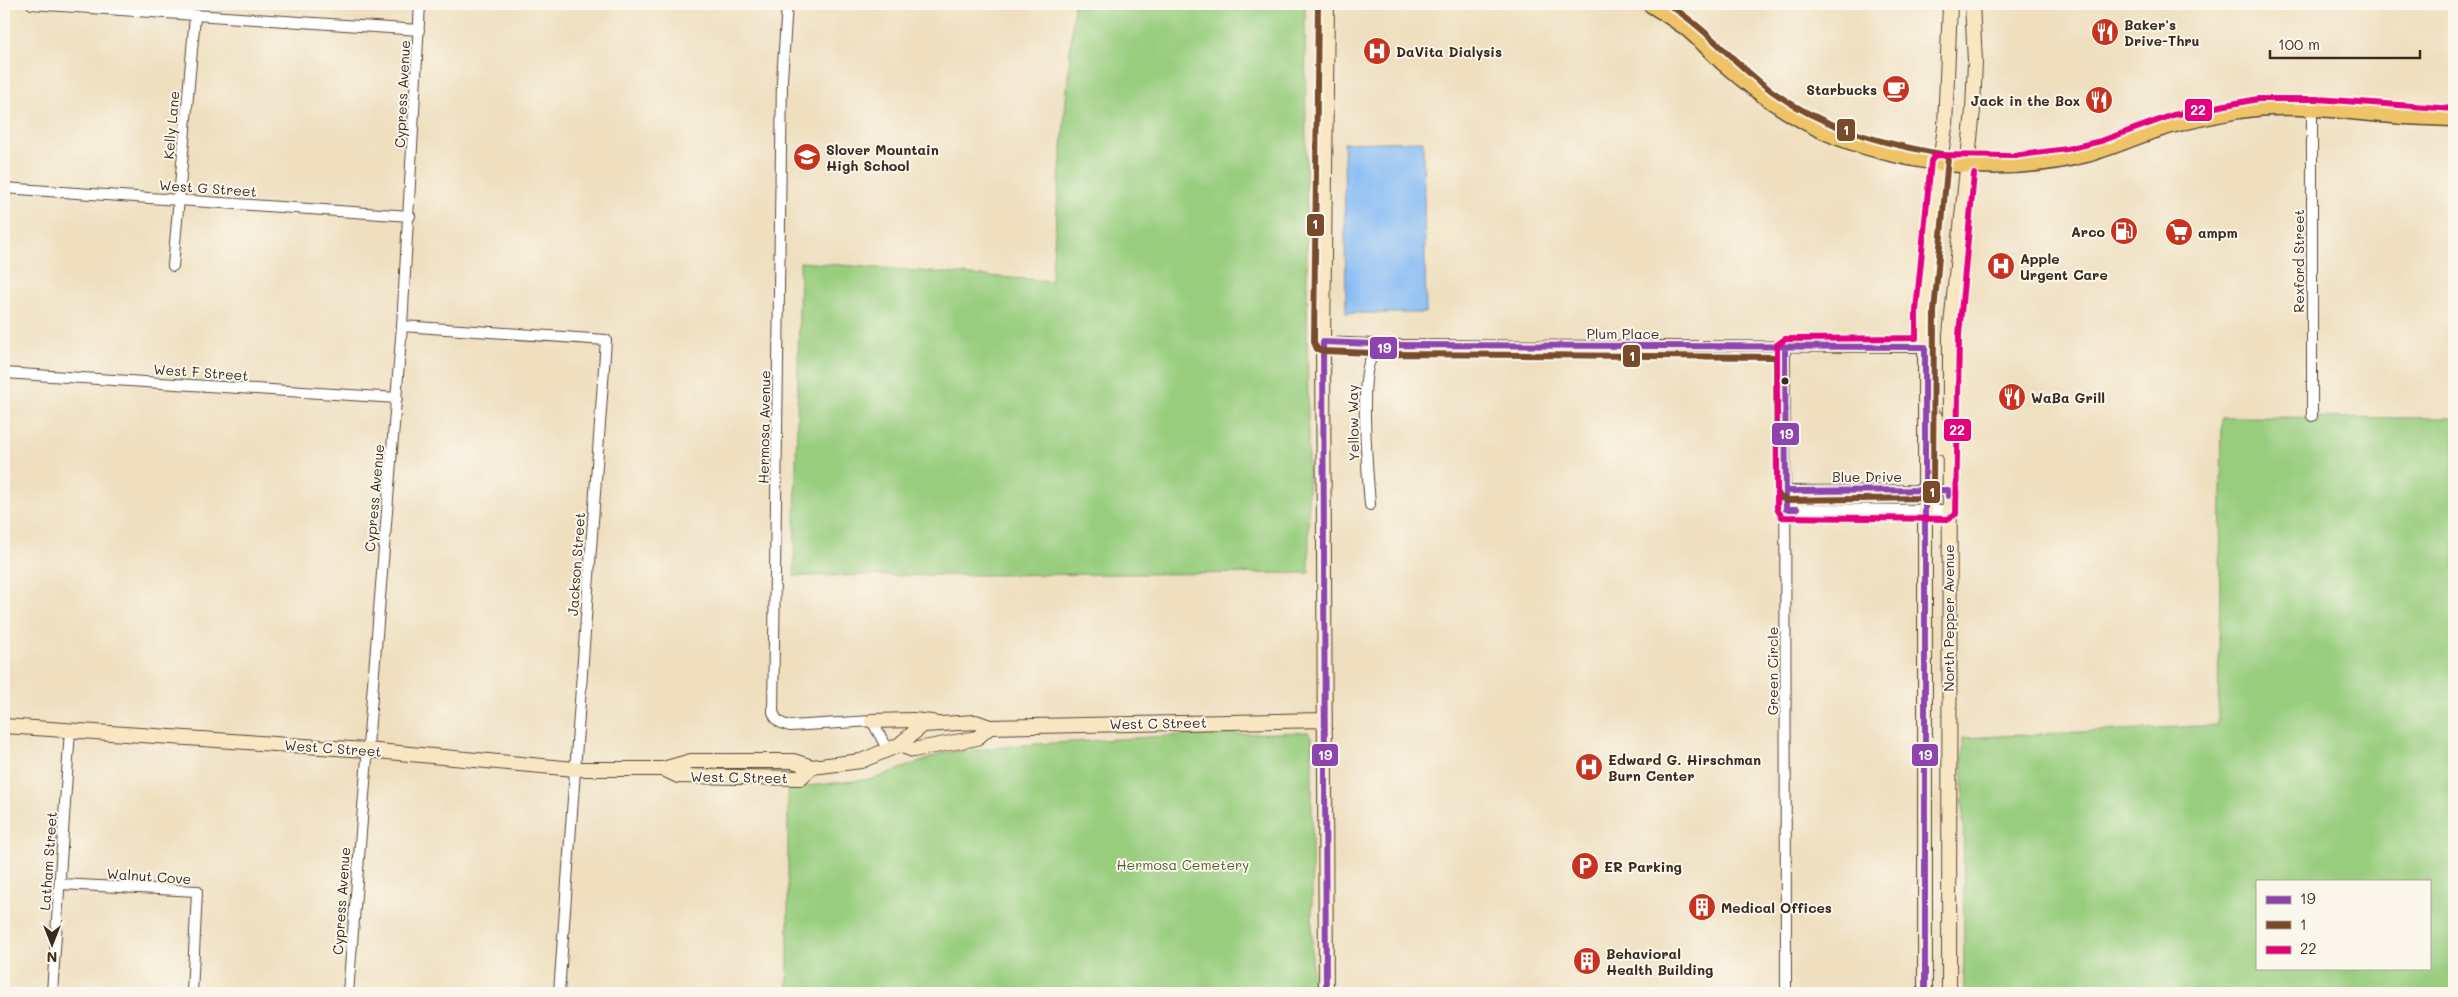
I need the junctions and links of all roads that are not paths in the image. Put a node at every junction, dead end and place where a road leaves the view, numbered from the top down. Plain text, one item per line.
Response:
1 (32, 4) edge
2 (420, 4) edge
3 (787, 4) edge
4 (1327, 4) edge
5 (1651, 4) edge
6 (1950, 4) edge
7 (1972, 4) edge
8 (195, 16) junction
9 (419, 30) junction
10 (2312, 106) junction
11 (2454, 118) edge
12 (1940, 162) junction
13 (1966, 165) junction
14 (4, 188) edge
15 (178, 200) junction
16 (410, 216) junction
17 (173, 266) dead end
18 (402, 326) junction
19 (1323, 342) junction
20 (1924, 347) junction
21 (1383, 348) junction
22 (1785, 348) junction
23 (4, 372) edge
24 (397, 398) junction
25 (1925, 404) junction
26 (2312, 416) dead end
27 (1948, 450) junction
28 (1924, 490) junction
29 (1948, 490) junction
30 (1786, 491) junction
31 (1370, 505) dead end
32 (1786, 509) junction
33 (1924, 510) junction
34 (1948, 510) junction
35 (1325, 720) junction
36 (872, 721) junction
37 (938, 722) junction
38 (4, 726) edge
39 (990, 727) junction
40 (70, 730) junction
41 (893, 747) junction
42 (366, 750) junction
43 (575, 769) junction
44 (60, 884) junction
45 (52, 993) edge
46 (192, 993) edge
47 (348, 993) edge
48 (559, 993) edge
49 (1326, 993) edge
50 (1786, 993) edge
51 (1925, 993) edge
52 (1949, 993) edge

1 - 8 street
2 - 9 street, Cypress Avenue
3 - 36 street, Hermosa Avenue
4 - 19 street
5 - 12 main road
6 - 12 street, North Pepper Avenue
7 - 13 street, North Pepper Avenue
8 - 9 street
8 - 15 street, Kelly Lane
9 - 16 street, Cypress Avenue
10 - 11 main road
10 - 13 main road
10 - 26 street, Rexford Street
12 - 13 main road
12 - 20 street, North Pepper Avenue
13 - 27 street, North Pepper Avenue
14 - 15 street, West G Street
15 - 16 street, West G Street
15 - 17 street, Kelly Lane
16 - 18 street, Cypress Avenue
18 - 24 street, Cypress Avenue
18 - 43 street, Jackson Street
19 - 21 street, Plum Place
19 - 35 street
20 - 22 street, Plum Place
20 - 25 street, North Pepper Avenue
21 - 22 street, Plum Place
21 - 31 street, Yellow Way
22 - 30 street, Green Circle
23 - 24 street, West F Street
24 - 42 street, Cypress Avenue
25 - 27 street
25 - 28 street, North Pepper Avenue
27 - 29 street, North Pepper Avenue
28 - 29 street, Blue Drive
28 - 30 street, Blue Drive
28 - 33 street, North Pepper Avenue
29 - 34 street, North Pepper Avenue
30 - 32 street, Green Circle
32 - 33 street
32 - 50 street, Green Circle
33 - 34 street
33 - 51 street, North Pepper Avenue
34 - 52 street, North Pepper Avenue
35 - 39 street, West C Street
35 - 49 street
36 - 37 street
36 - 41 street
37 - 39 street, West C Street
37 - 41 street, West C Street
38 - 40 street, West C Street
39 - 41 street, West C Street
40 - 42 street, West C Street
40 - 44 street, Latham Street
41 - 43 street, West C Street
42 - 43 street, West C Street
42 - 47 street, Cypress Avenue
43 - 48 street, Jackson Street
44 - 45 street, Latham Street
44 - 46 street, Walnut Cove

